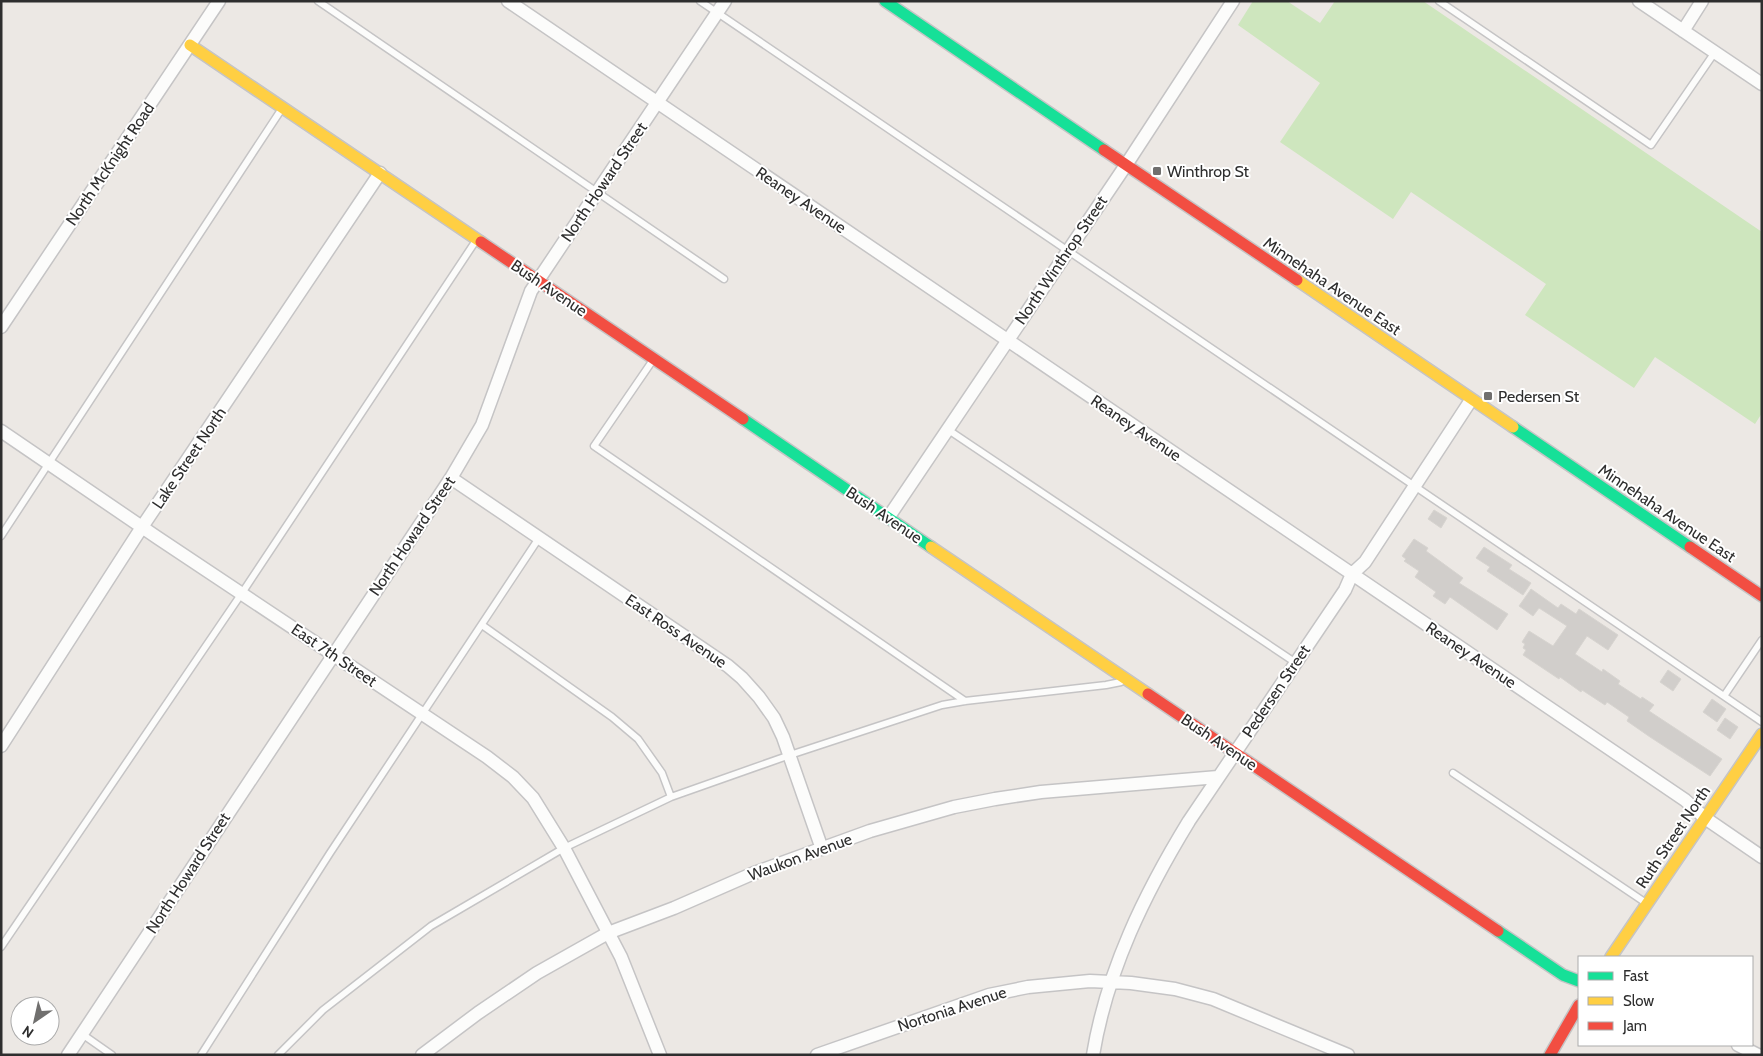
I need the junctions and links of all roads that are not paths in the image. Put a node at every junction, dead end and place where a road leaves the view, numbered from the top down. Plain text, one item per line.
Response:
1 (219, 1) edge
2 (318, 1) edge
3 (508, 1) edge
4 (700, 1) edge
5 (725, 1) edge
6 (885, 1) edge
7 (1233, 1) edge
8 (1439, 1) edge
9 (1639, 1) edge
10 (1702, 1) edge
11 (717, 13) junction
12 (1682, 31) junction
13 (190, 45) junction
14 (1715, 52) junction
15 (1762, 84) edge
16 (658, 102) junction
17 (283, 107) junction
18 (1126, 165) junction
19 (380, 173) junction
20 (596, 192) junction
21 (478, 239) junction
22 (1067, 251) junction
23 (724, 279) dead end
24 (538, 280) junction
25 (1, 328) edge
26 (1007, 340) junction
27 (654, 359) junction
28 (1471, 400) junction
29 (947, 429) junction
30 (1, 431) edge
31 (50, 464) junction
32 (451, 478) junction
33 (1415, 486) junction
34 (888, 518) junction
35 (142, 527) junction
36 (1, 536) edge
37 (539, 538) junction
38 (1352, 574) junction
39 (242, 593) junction
40 (1762, 596) edge
41 (482, 625) junction
42 (1762, 640) edge
43 (333, 654) junction
44 (1296, 663) junction
45 (1128, 680) junction
46 (1724, 696) junction
47 (965, 701) junction
48 (422, 714) junction
49 (1762, 722) edge
50 (1762, 734) edge
51 (1, 746) edge
52 (1235, 753) junction
53 (790, 754) junction
54 (1453, 773) dead end
55 (1218, 777) junction
56 (671, 797) junction
57 (1705, 818) junction
58 (564, 848) junction
59 (822, 849) junction
60 (1762, 858) edge
61 (1647, 904) junction
62 (608, 933) junction
63 (1, 947) edge
64 (1612, 956) edge
65 (1112, 981) junction
66 (1578, 981) edge
67 (1578, 1006) edge
68 (82, 1034) junction
69 (1740, 1046) edge
70 (68, 1055) edge
71 (112, 1055) edge
72 (201, 1055) edge
73 (278, 1055) edge
74 (422, 1055) edge
75 (660, 1055) edge
76 (817, 1055) edge
77 (1093, 1055) edge
78 (1348, 1055) edge
79 (1550, 1055) edge
80 (1758, 1055) edge

1 - 13 street, North McKnight Road
2 - 20 lane
3 - 16 street, Reaney Avenue
4 - 11 lane
5 - 11 street, North Howard Street
6 - 18 street, Minnehaha Avenue East
7 - 18 street, North Winthrop Street
8 - 14 lane
9 - 12 street
10 - 12 street
11 - 16 street, North Howard Street
11 - 22 lane
12 - 14 street
13 - 17 street, Bush Avenue
13 - 25 street, North McKnight Road
14 - 15 street
16 - 20 street, North Howard Street
16 - 26 street, Reaney Avenue
17 - 19 street, Bush Avenue
17 - 31 lane
18 - 22 street, North Winthrop Street
18 - 28 street, Minnehaha Avenue East
19 - 21 street, Bush Avenue
19 - 35 street, Lake Street North
20 - 23 lane
20 - 24 street, North Howard Street
21 - 24 street, Bush Avenue
21 - 39 lane
22 - 26 street, North Winthrop Street
22 - 33 lane
24 - 27 street, Bush Avenue
24 - 32 street, North Howard Street
26 - 29 street, North Winthrop Street
26 - 38 street, Reaney Avenue
27 - 34 street, Bush Avenue
27 - 47 lane
28 - 33 street, Pedersen Street
28 - 40 street, Minnehaha Avenue East
29 - 34 street, North Winthrop Street
29 - 44 lane
30 - 31 street, East 7th Street
31 - 35 street, East 7th Street
31 - 36 lane
32 - 37 street, East Ross Avenue
32 - 43 street, North Howard Street
33 - 38 street, Pedersen Street
33 - 46 lane
34 - 45 street, Bush Avenue
35 - 39 street, East 7th Street
35 - 51 street, Lake Street North
37 - 41 lane
37 - 53 street, East Ross Avenue
38 - 44 street, Pedersen Street
38 - 57 street, Reaney Avenue
39 - 43 street, East 7th Street
39 - 63 lane
41 - 48 lane
41 - 56 lane
42 - 46 lane
43 - 48 street, East 7th Street
43 - 68 street, North Howard Street
44 - 52 street, Pedersen Street
45 - 47 lane
45 - 52 street, Bush Avenue
46 - 49 lane
47 - 53 lane
48 - 58 street, East 7th Street
48 - 72 lane
50 - 57 street, Ruth Street North
52 - 55 street, Pedersen Street
52 - 66 street, Bush Avenue
53 - 56 lane
53 - 59 street, East Ross Avenue
54 - 61 lane
55 - 59 street, Waukon Avenue
55 - 65 street, Pedersen Street
56 - 58 lane
57 - 60 street, Reaney Avenue
57 - 61 street, Ruth Street North
58 - 62 street, East 7th Street
58 - 73 lane
59 - 62 street, Waukon Avenue
61 - 64 street, Ruth Street North
62 - 74 street, Waukon Avenue
62 - 75 street, East 7th Street
65 - 76 street, Nortonia Avenue
65 - 77 street, Pedersen Street
65 - 78 street, Nortonia Avenue
67 - 79 street
68 - 70 street, North Howard Street
68 - 71 lane
69 - 80 street

